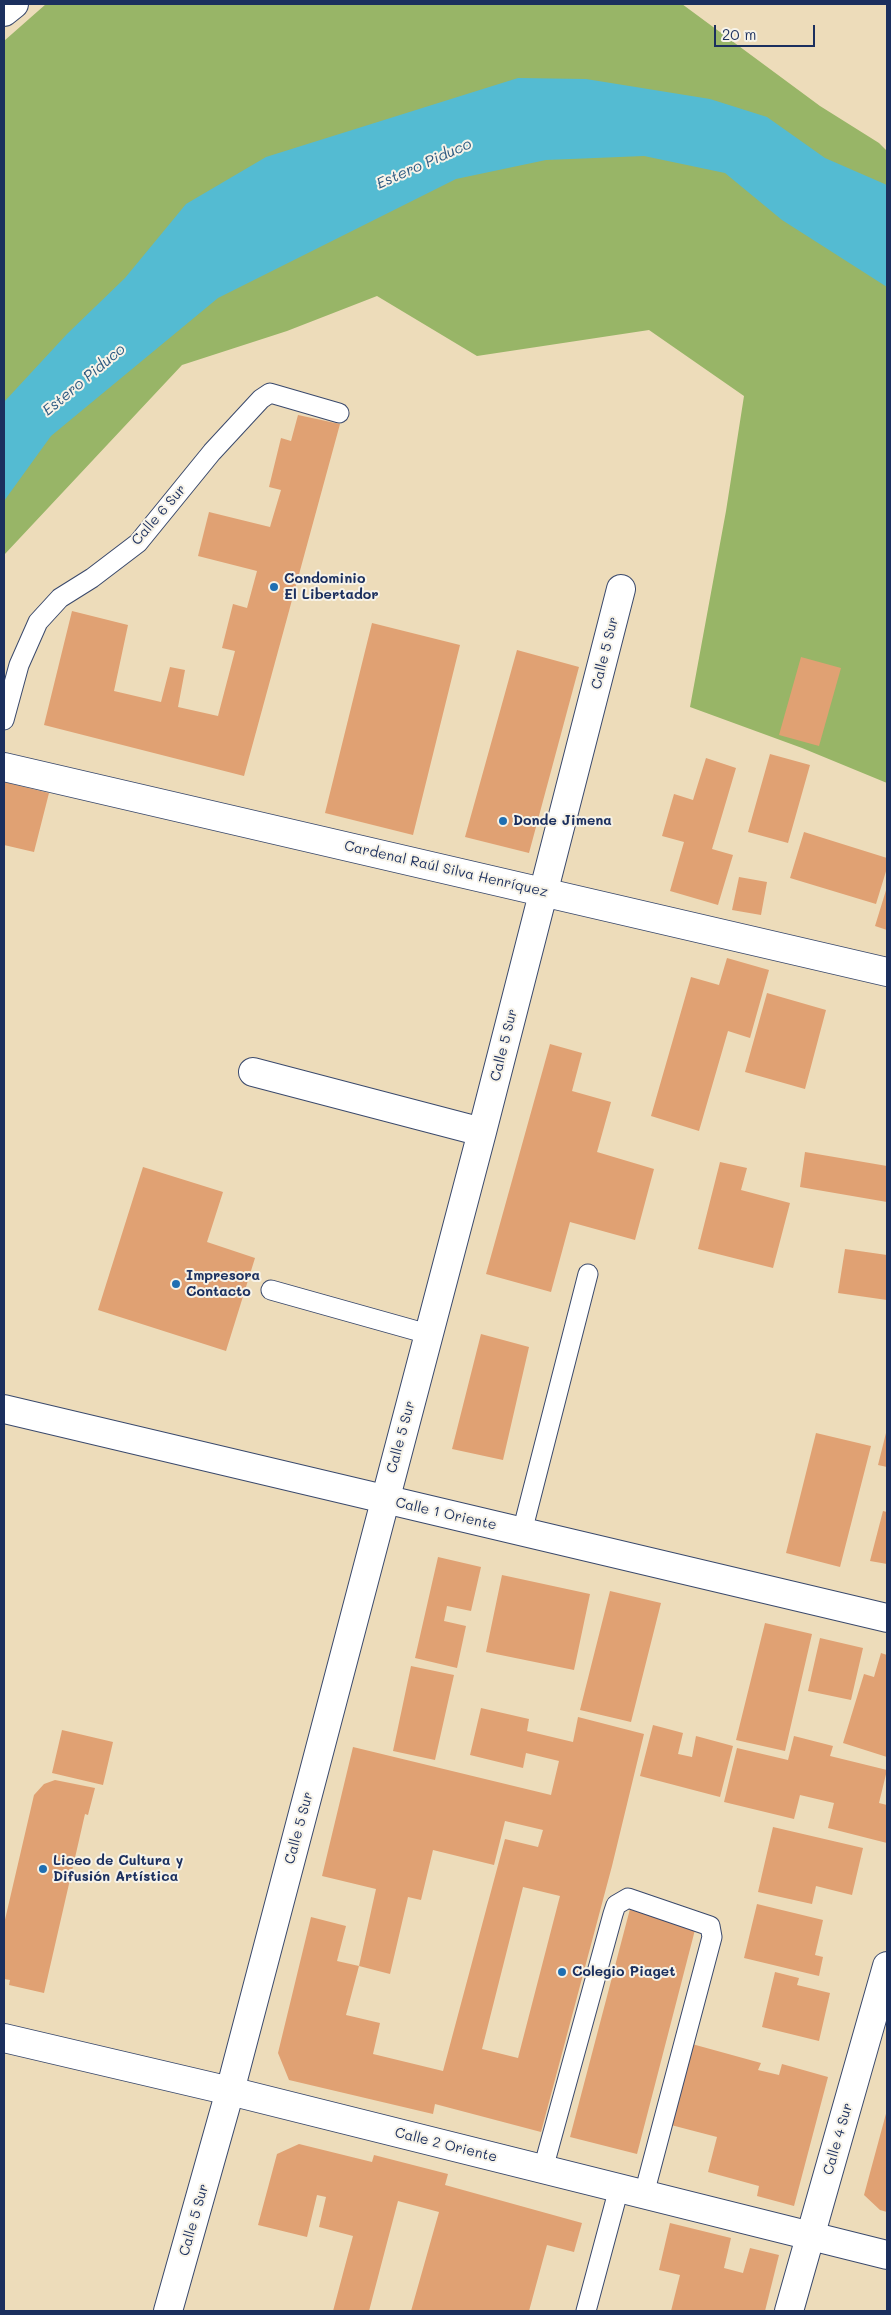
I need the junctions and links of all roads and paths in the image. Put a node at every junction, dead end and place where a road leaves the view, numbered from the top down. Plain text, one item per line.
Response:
1 (14, 4) edge
2 (4, 12) edge
3 (339, 413) dead end
4 (621, 590) dead end
5 (4, 720) edge
6 (4, 767) edge
7 (544, 892) junction
8 (887, 972) edge
9 (253, 1072) dead end
10 (482, 1132) junction
11 (588, 1274) dead end
12 (271, 1290) dead end
13 (428, 1334) junction
14 (4, 1409) edge
15 (385, 1499) junction
16 (522, 1532) junction
17 (887, 1618) edge
18 (887, 1966) edge
19 (4, 2038) edge
20 (230, 2091) junction
21 (543, 2169) junction
22 (632, 2191) junction
23 (810, 2235) junction
24 (887, 2254) edge
25 (168, 2311) edge
26 (586, 2311) edge
27 (788, 2311) edge

1 - 2 street
3 - 5 lane, Calle 6 Sur
4 - 7 street, Calle 5 Sur
6 - 7 street, Cardenal Raúl Silva Henríquez
7 - 8 street, Cardenal Raúl Silva Henríquez
7 - 10 street, Calle 5 Sur
9 - 10 street
10 - 13 street, Calle 5 Sur
11 - 16 lane
12 - 13 lane
13 - 15 street, Calle 5 Sur
14 - 15 street, Calle 1 Oriente
15 - 16 street, Calle 1 Oriente
15 - 20 street, Calle 5 Sur
16 - 17 street, Calle 1 Oriente
18 - 23 street, Calle 4 Sur
19 - 20 street, Calle 2 Oriente
20 - 21 street, Calle 2 Oriente
20 - 25 street, Calle 5 Sur
21 - 22 street, Calle 2 Oriente
21 - 22 lane
22 - 23 street, Calle 2 Oriente
22 - 26 lane
23 - 24 street, Calle 2 Oriente
23 - 27 street, Calle 4 Sur

